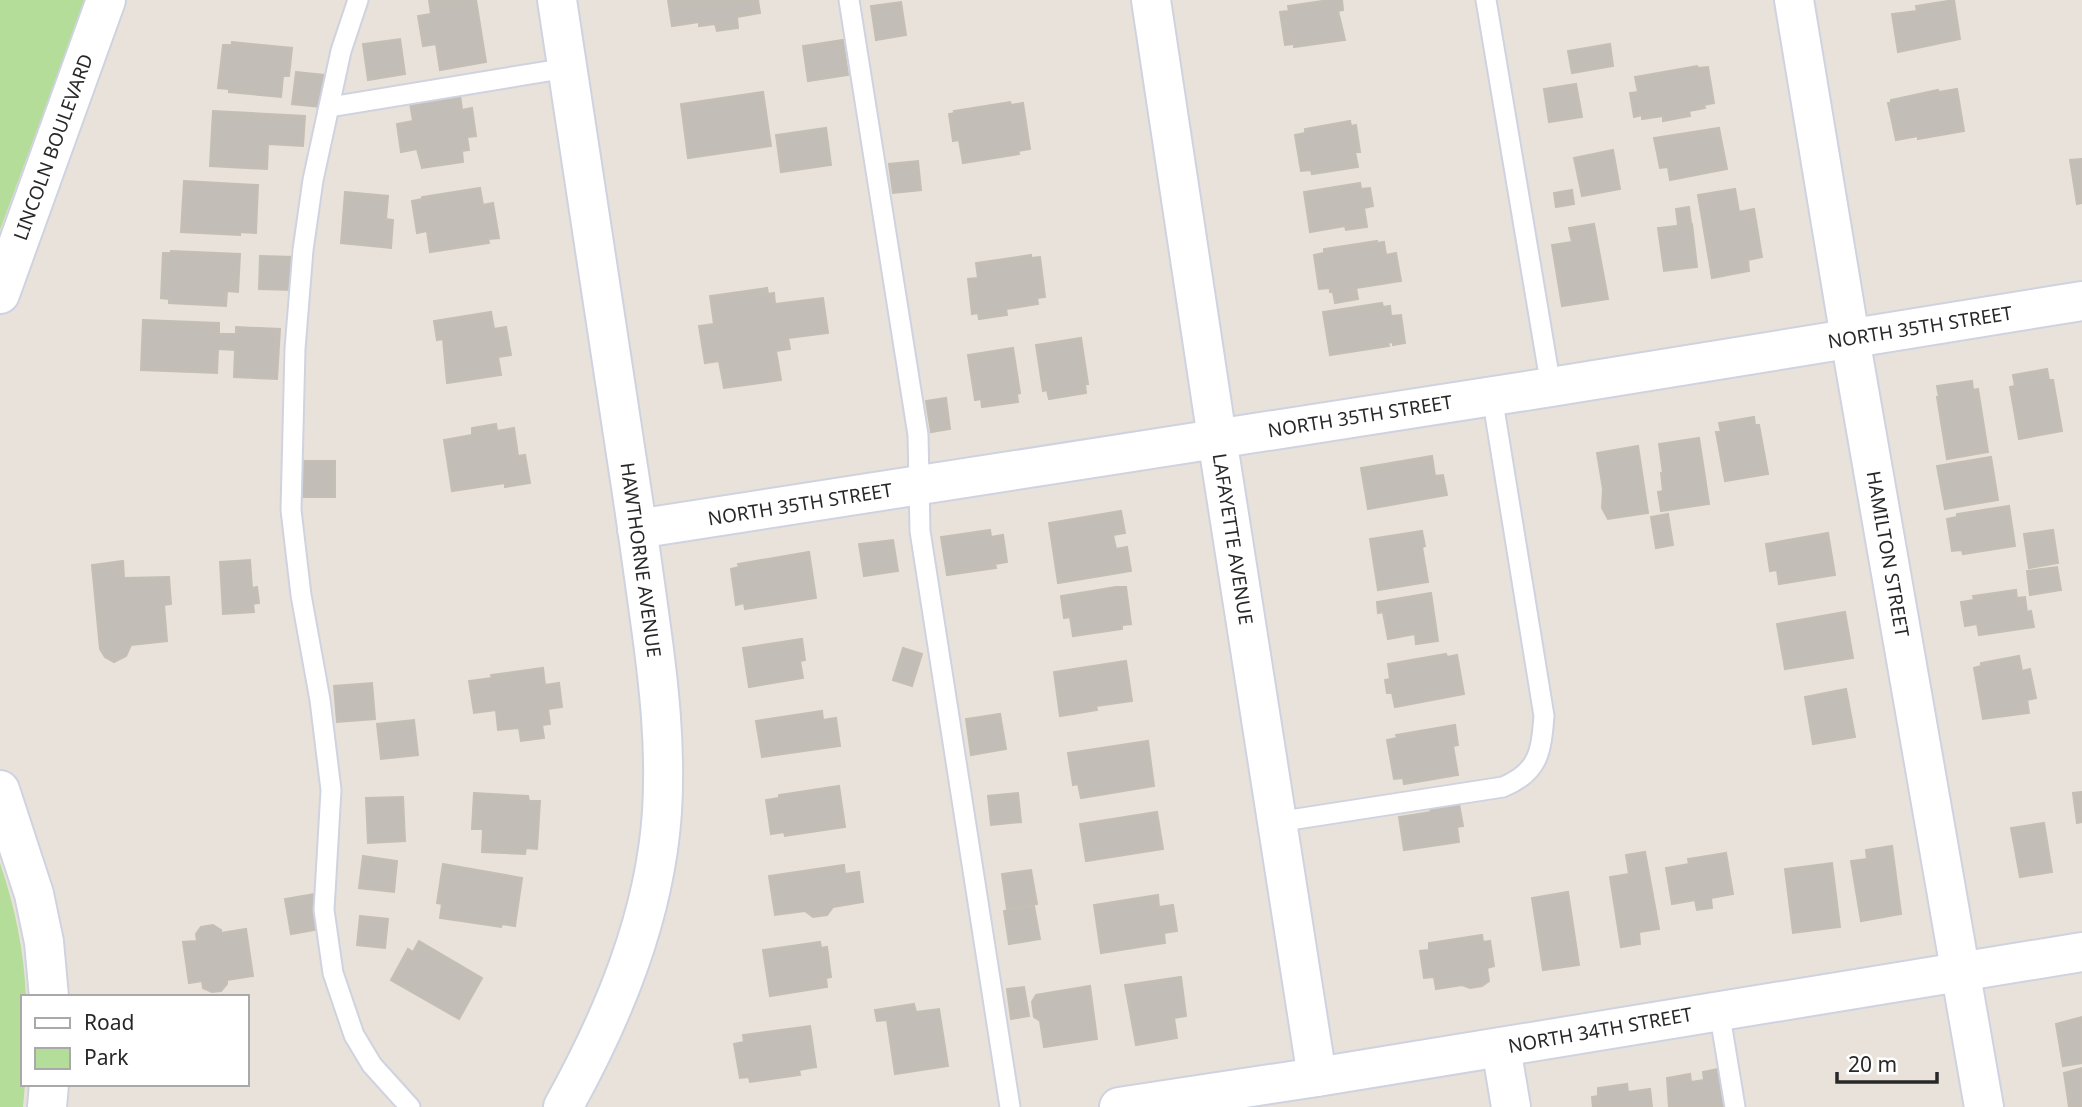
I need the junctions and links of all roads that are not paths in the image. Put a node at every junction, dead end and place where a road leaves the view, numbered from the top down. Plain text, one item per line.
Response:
1 (106, 0) edge
2 (358, 0) edge
3 (557, 0) edge
4 (849, 0) edge
5 (1151, 0) edge
6 (1486, 0) edge
7 (1794, 0) edge
8 (567, 68) junction
9 (330, 107) junction
10 (0, 294) edge
11 (2082, 301) edge
12 (1850, 338) junction
13 (1551, 387) junction
14 (1492, 396) junction
15 (1217, 438) junction
16 (918, 485) junction
17 (637, 529) junction
18 (0, 790) edge
19 (1277, 822) junction
20 (2082, 952) edge
21 (1962, 971) junction
22 (48, 995) edge
23 (1718, 1010) junction
24 (1502, 1047) junction
25 (49, 1086) edge
26 (1296, 1088) edge
27 (47, 1107) edge
28 (410, 1107) edge
29 (563, 1107) edge
30 (1010, 1107) edge
31 (1119, 1107) edge
32 (1511, 1107) edge
33 (1735, 1107) edge
34 (1984, 1107) edge

1 - 10 street, LINCOLN BOULEVARD
2 - 9 lane
3 - 8 street, HAWTHORNE AVENUE
4 - 16 lane
5 - 15 street, LAFAYETTE AVENUE
6 - 13 lane
7 - 12 street, HAMILTON STREET
8 - 9 lane
8 - 17 street, HAWTHORNE AVENUE
9 - 28 lane
11 - 12 street, NORTH 35TH STREET
12 - 13 street, NORTH 35TH STREET
12 - 21 street, HAMILTON STREET
13 - 14 street, NORTH 35TH STREET
14 - 15 street, NORTH 35TH STREET
14 - 19 lane
15 - 16 street, NORTH 35TH STREET
15 - 19 street, LAFAYETTE AVENUE
16 - 17 street, NORTH 35TH STREET
16 - 30 lane
17 - 29 street, HAWTHORNE AVENUE
18 - 22 street
19 - 26 street, LAFAYETTE AVENUE
20 - 21 street, NORTH 34TH STREET
21 - 23 street, NORTH 34TH STREET
21 - 34 street, HAMILTON STREET
23 - 24 street, NORTH 34TH STREET
23 - 33 lane
24 - 26 street, NORTH 34TH STREET
24 - 32 street
25 - 27 street
26 - 31 street, NORTH 34TH STREET

